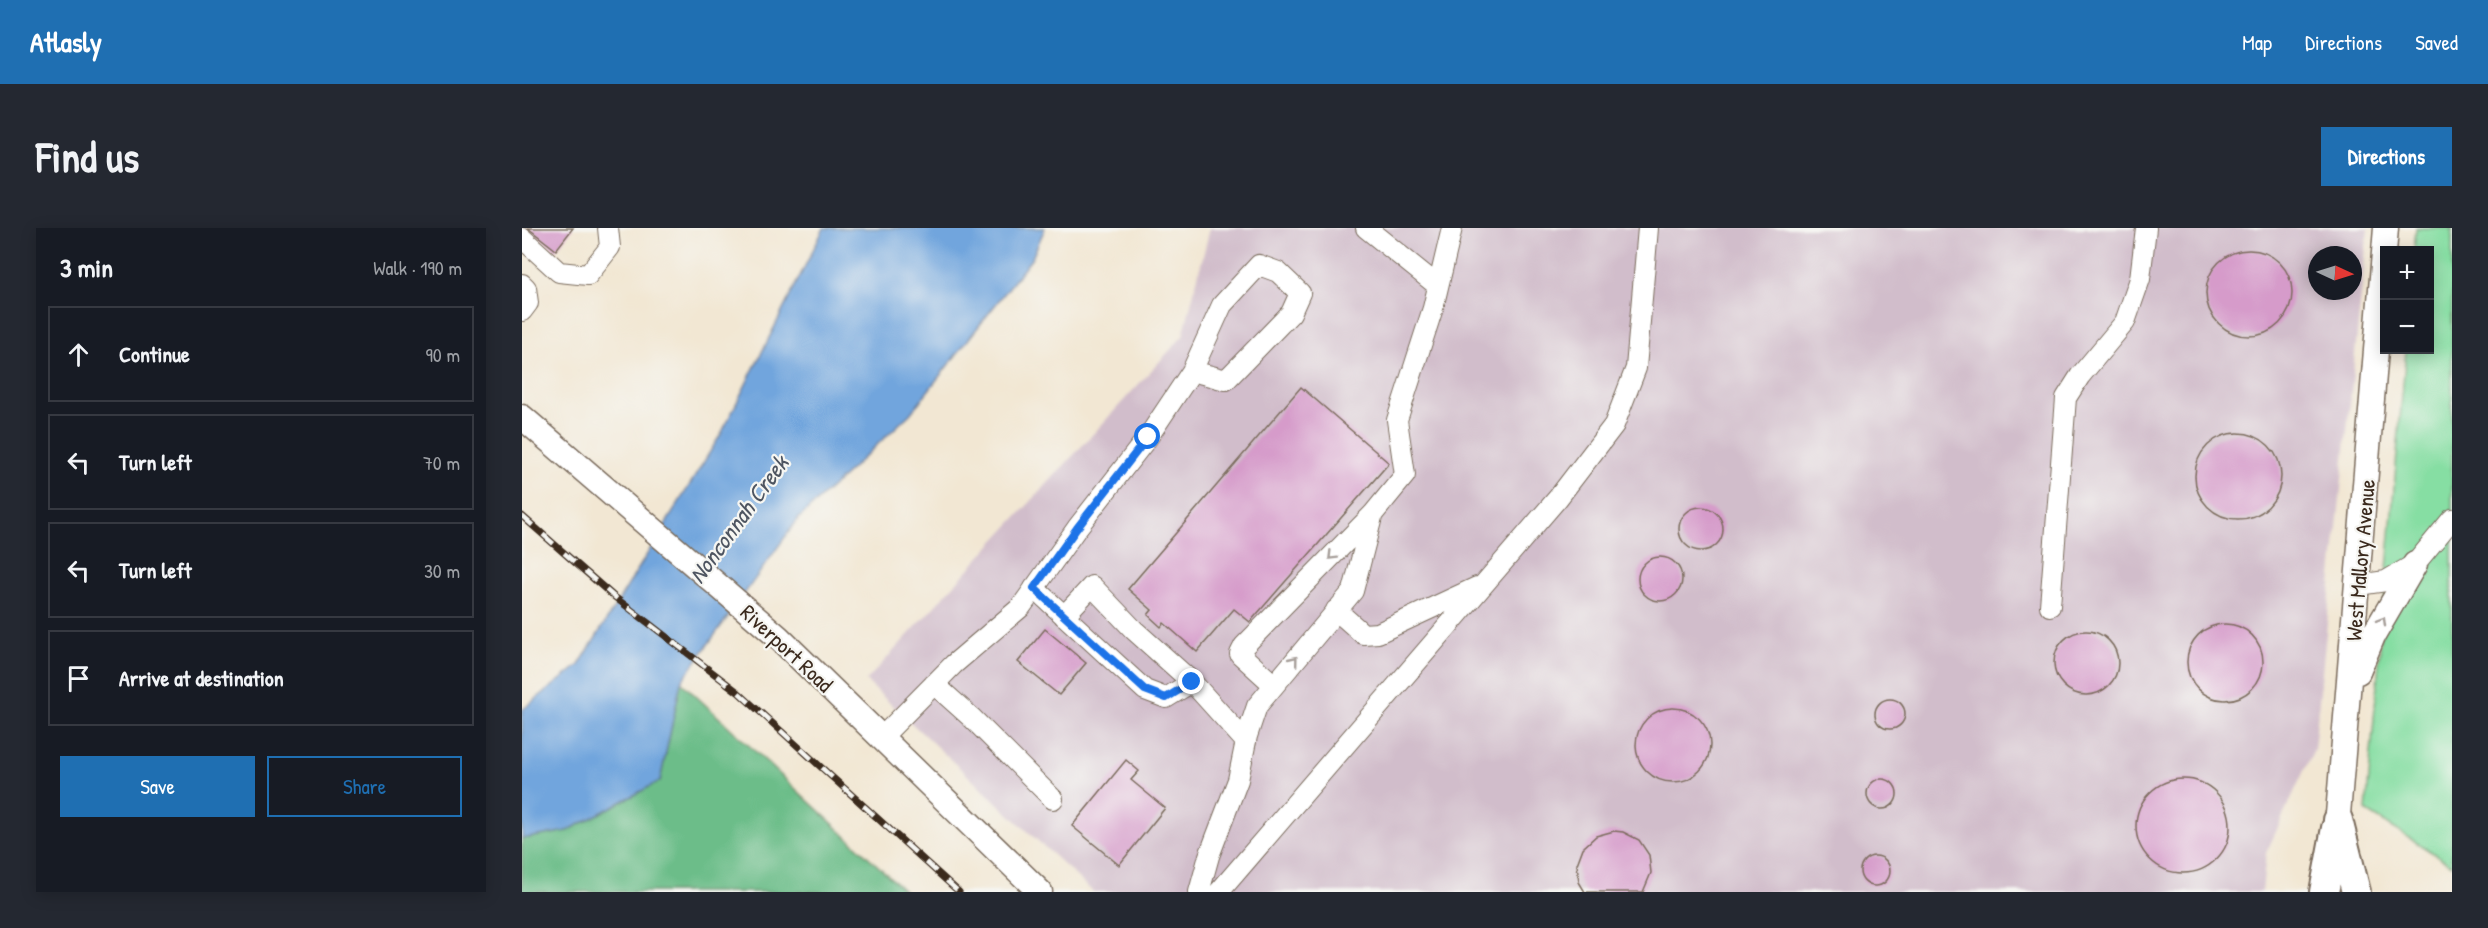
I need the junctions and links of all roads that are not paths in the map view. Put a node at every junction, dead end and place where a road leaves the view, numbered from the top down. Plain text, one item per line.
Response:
1 (609, 228) edge
2 (1366, 228) edge
3 (1452, 228) edge
4 (1648, 228) edge
5 (2146, 228) edge
6 (2386, 228) edge
7 (522, 238) edge
8 (522, 284) edge
9 (1438, 286) junction
10 (522, 311) edge
11 (1192, 371) junction
12 (522, 417) edge
13 (1373, 514) junction
14 (2452, 519) edge
15 (2415, 564) junction
16 (1485, 583) junction
17 (2358, 585) junction
18 (1034, 588) junction
19 (2050, 606) dead end
20 (1335, 610) junction
21 (1064, 616) junction
22 (1192, 682) junction
23 (934, 684) junction
24 (1274, 685) junction
25 (2349, 694) junction
26 (881, 738) junction
27 (1246, 742) junction
28 (1053, 799) dead end
29 (2338, 820) junction
30 (1040, 892) edge
31 (1199, 892) edge
32 (1219, 892) edge
33 (2324, 892) edge
34 (2332, 892) edge
35 (2356, 892) edge

1 - 7 street
2 - 9 street
3 - 9 street
4 - 16 street
5 - 19 street
6 - 17 main road, West Mallory Avenue
8 - 10 street
9 - 13 street
11 - 11 street
11 - 18 street
12 - 26 main road, Riverport Road
13 - 20 street
13 -> 24 street
14 - 15 street
15 - 17 street
25 -> 15 main road
16 - 20 street
16 - 32 street
17 - 25 main road, West Mallory Avenue
18 - 21 street
18 - 23 street
24 -> 20 street
21 - 22 street
21 - 22 street
22 - 27 street
23 - 26 street
23 - 28 street
24 - 27 street
25 - 29 main road, West Mallory Avenue
26 - 30 main road, Riverport Road
27 - 31 street
29 - 33 highway
29 - 34 main road, West Mallory Avenue
29 - 35 highway

